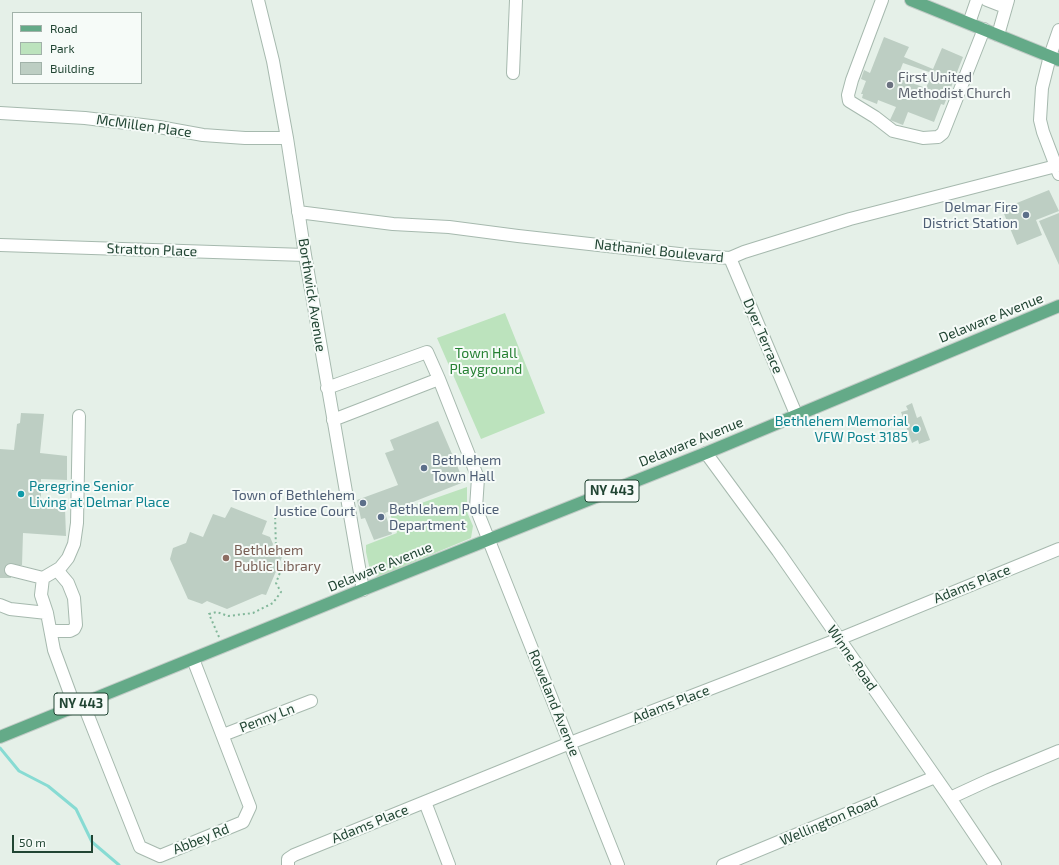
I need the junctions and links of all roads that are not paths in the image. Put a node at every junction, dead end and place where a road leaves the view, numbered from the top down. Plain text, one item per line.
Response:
1 (258, 0) edge
2 (516, 0) edge
3 (882, 0) edge
4 (910, 0) edge
5 (978, 0) edge
6 (987, 0) edge
7 (1007, 4) edge
8 (969, 23) junction
9 (984, 30) junction
10 (1059, 30) edge
11 (998, 35) junction
12 (1054, 58) edge
13 (513, 73) dead end
14 (0, 113) edge
15 (287, 138) junction
16 (1057, 170) edge
17 (298, 212) junction
18 (0, 245) edge
19 (305, 255) junction
20 (730, 258) junction
21 (1059, 306) edge
22 (440, 379) junction
23 (327, 388) junction
24 (796, 414) junction
25 (79, 416) dead end
26 (333, 420) junction
27 (706, 453) junction
28 (488, 540) junction
29 (1059, 549) edge
30 (11, 570) tunnel mouth
31 (57, 570) junction
32 (43, 578) junction
33 (363, 590) junction
34 (0, 605) edge
35 (47, 613) junction
36 (51, 631) junction
37 (839, 639) junction
38 (193, 659) junction
39 (311, 701) dead end
40 (79, 705) junction
41 (223, 736) junction
42 (0, 737) edge
43 (570, 743) junction
44 (1059, 751) edge
45 (935, 777) junction
46 (950, 798) junction
47 (425, 802) junction
48 (288, 865) edge
49 (449, 865) edge
50 (618, 865) edge
51 (723, 865) edge
52 (995, 865) edge

1 - 15 street, Borthwick Avenue
2 - 13 street
3 - 9 street
4 - 8 main road
5 - 8 street
6 - 7 street
7 - 11 street
8 - 9 main road
9 - 11 main road
10 - 12 street
11 - 12 main road
12 - 16 street
14 - 15 street, McMillen Place
15 - 17 street, Borthwick Avenue
16 - 20 street, Nathaniel Boulevard
17 - 19 street, Borthwick Avenue
17 - 20 street, Nathaniel Boulevard
18 - 19 street, Stratton Place
19 - 23 street, Borthwick Avenue
20 - 24 street, Dyer Terrace
21 - 24 main road, Delaware Avenue / NY 443
22 - 23 street, Roweland Avenue
22 - 26 street
22 - 28 street, Roweland Avenue
23 - 26 street, Borthwick Avenue
24 - 27 main road, Delaware Avenue / NY 443
25 - 31 street
26 - 33 street, Borthwick Avenue
27 - 28 main road, Delaware Avenue / NY 443
27 - 37 street, Winne Road
28 - 33 main road, Delaware Avenue / NY 443
28 - 43 street, Roweland Avenue
29 - 37 street, Adams Place
30 - 32 street
31 - 32 street
31 - 36 street
32 - 35 street, Abbey Rd
33 - 38 main road, Delaware Avenue / NY 443
34 - 35 street
35 - 36 street, Abbey Rd
36 - 40 street, Abbey Rd
37 - 43 street, Adams Place
37 - 45 street, Winne Road
38 - 40 main road, Delaware Avenue / NY 443
38 - 41 street, Abbey Rd
39 - 41 street, Penny Ln
40 - 41 street, Abbey Rd
40 - 42 main road, Delaware Avenue / NY 443
43 - 47 street, Adams Place
43 - 50 street, Roweland Avenue
44 - 46 street
45 - 46 street, Winne Road
45 - 51 street, Wellington Road
46 - 52 street, Winne Road
47 - 48 street, Adams Place
47 - 49 street

